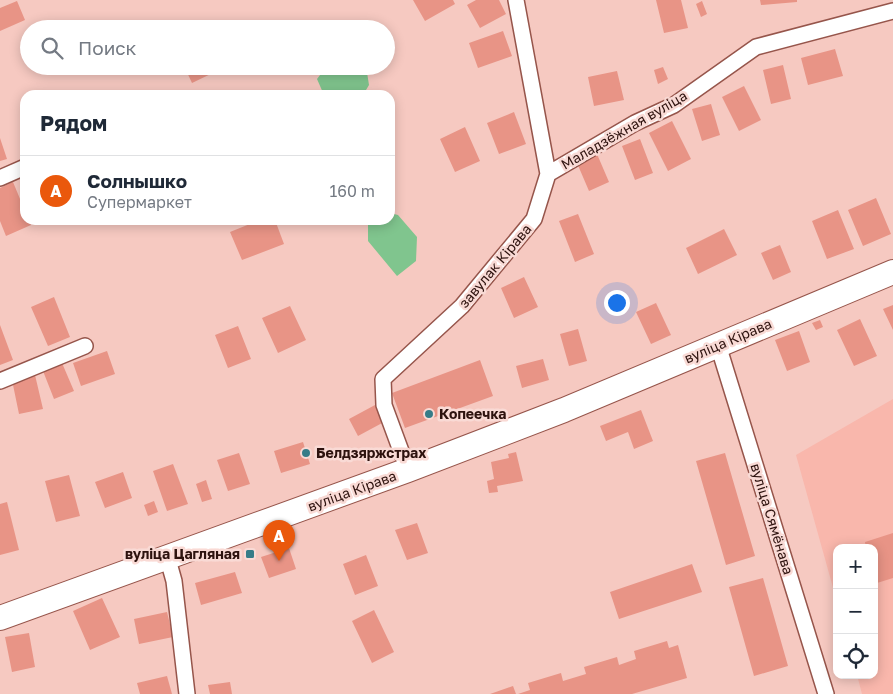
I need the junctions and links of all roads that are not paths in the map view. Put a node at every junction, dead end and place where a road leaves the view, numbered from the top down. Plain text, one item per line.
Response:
1 (516, 0) edge
2 (893, 11) edge
3 (20, 168) edge
4 (548, 174) junction
5 (0, 178) edge
6 (893, 272) edge
7 (718, 345) junction
8 (85, 346) dead end
9 (0, 381) edge
10 (408, 470) junction
11 (167, 556) junction
12 (0, 618) edge
13 (187, 694) edge
14 (826, 694) edge

1 - 4 street, завулак Кірава
2 - 4 street, Маладзёжная вуліца
3 - 5 street
4 - 10 street, завулак Кірава
6 - 7 main road, вуліца Кірава
7 - 10 main road, вуліца Кірава
7 - 14 street, вуліца Сямёнава
8 - 9 street
10 - 11 main road, вуліца Кірава
11 - 12 main road, вуліца Кірава
11 - 13 street

